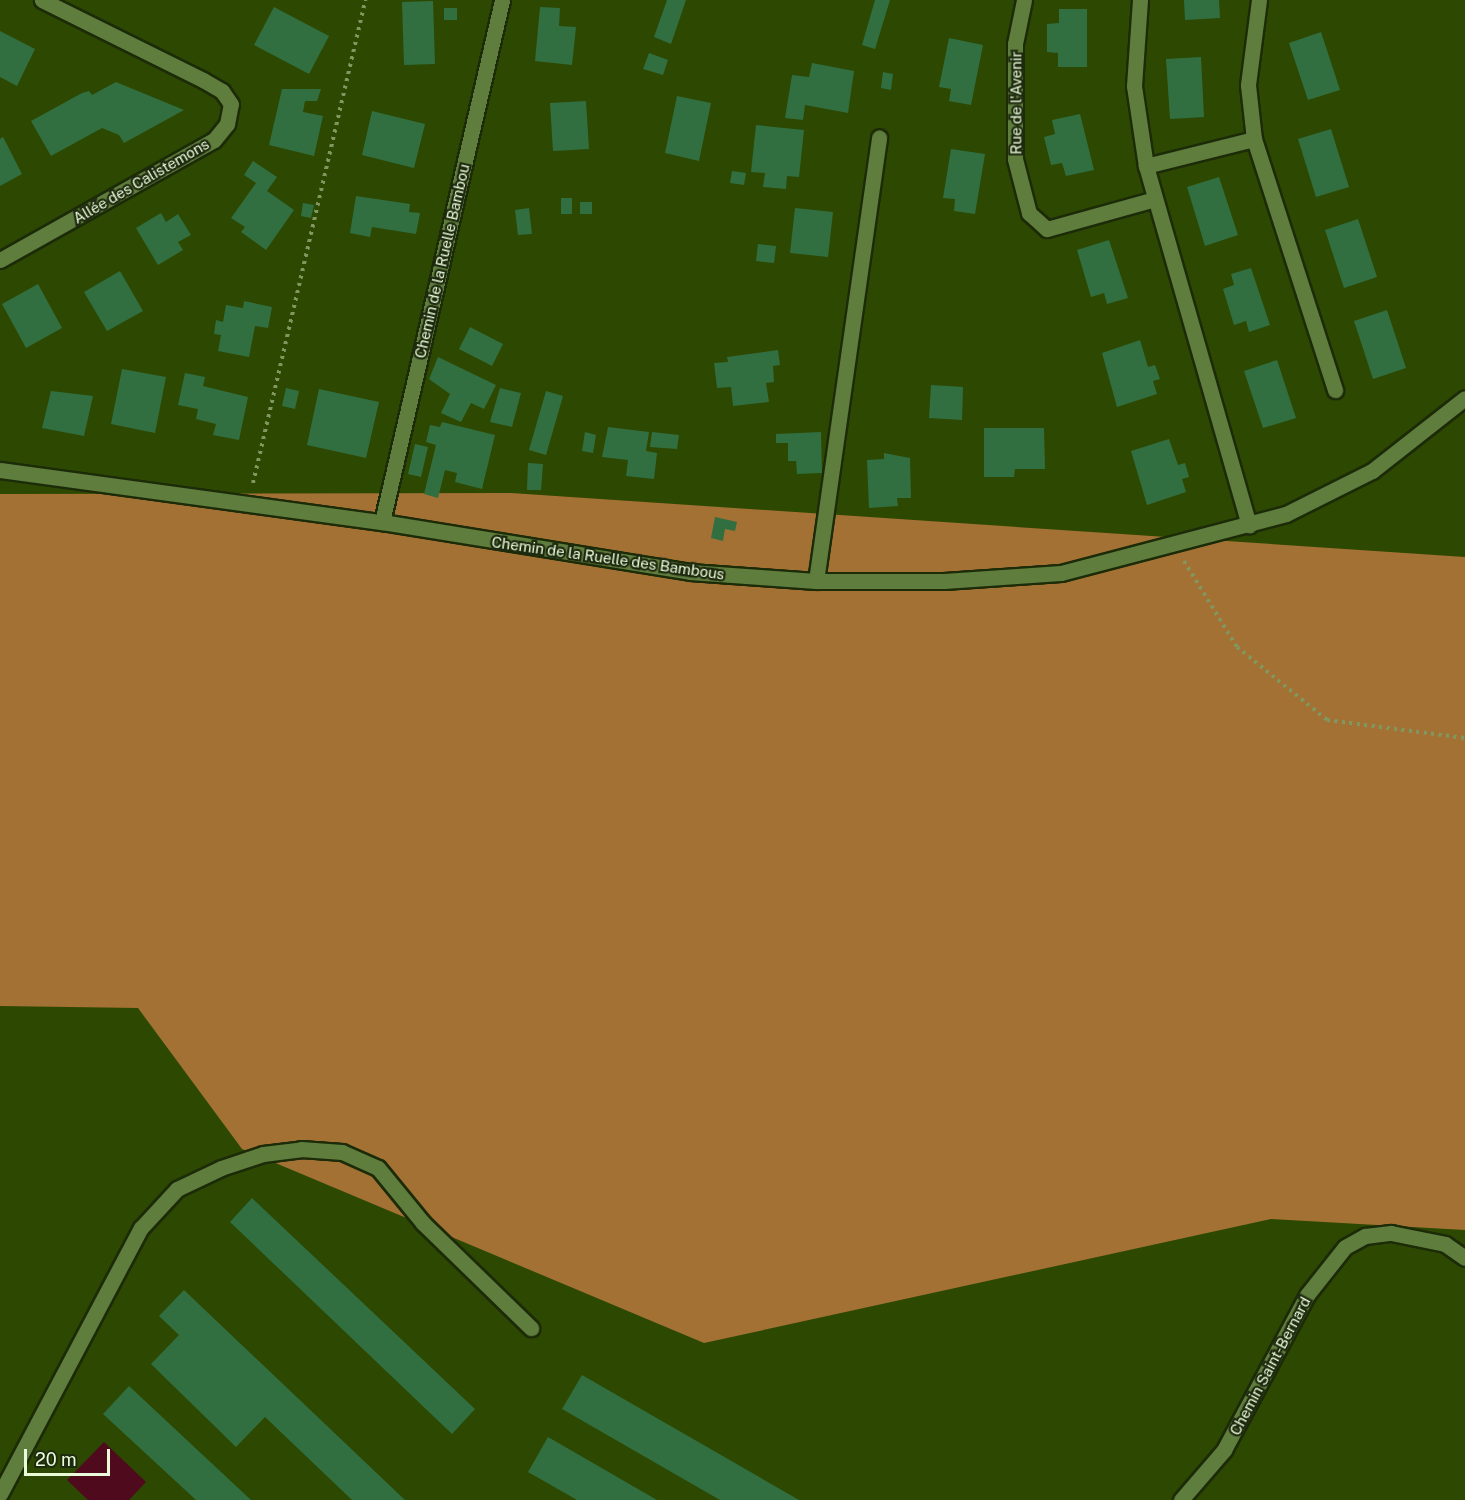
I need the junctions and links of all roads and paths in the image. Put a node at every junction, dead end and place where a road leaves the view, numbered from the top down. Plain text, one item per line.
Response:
1 (42, 0) edge
2 (365, 0) edge
3 (502, 0) edge
4 (1024, 0) edge
5 (1140, 0) edge
6 (1259, 0) edge
7 (879, 137) dead end
8 (1254, 139) junction
9 (1146, 166) junction
10 (1155, 198) junction
11 (0, 260) edge
12 (1335, 390) dead end
13 (1465, 398) edge
14 (0, 470) edge
15 (248, 504) junction
16 (382, 522) junction
17 (1249, 526) junction
18 (1174, 544) junction
19 (816, 581) junction
20 (1465, 738) edge
21 (1465, 1258) edge
22 (531, 1328) dead end
23 (0, 1494) edge
24 (1181, 1500) edge

1 - 11 street, Allée des Calistemons
2 - 15 path
3 - 16 street, Chemin de la Ruelle Bambou
4 - 10 street, Rue de l'Avenir
5 - 9 street
6 - 8 street
7 - 19 street
8 - 9 street
8 - 12 street
9 - 10 street
10 - 17 street
13 - 17 street, Chemin de la Ruelle des Bambous
14 - 15 street, Chemin de la Ruelle des Bambous
15 - 16 street, Chemin de la Ruelle des Bambous
16 - 19 street, Chemin de la Ruelle des Bambous
17 - 18 street, Chemin de la Ruelle des Bambous
18 - 19 street, Chemin de la Ruelle des Bambous
18 - 20 path
21 - 24 street, Chemin Saint-Bernard
22 - 23 street

